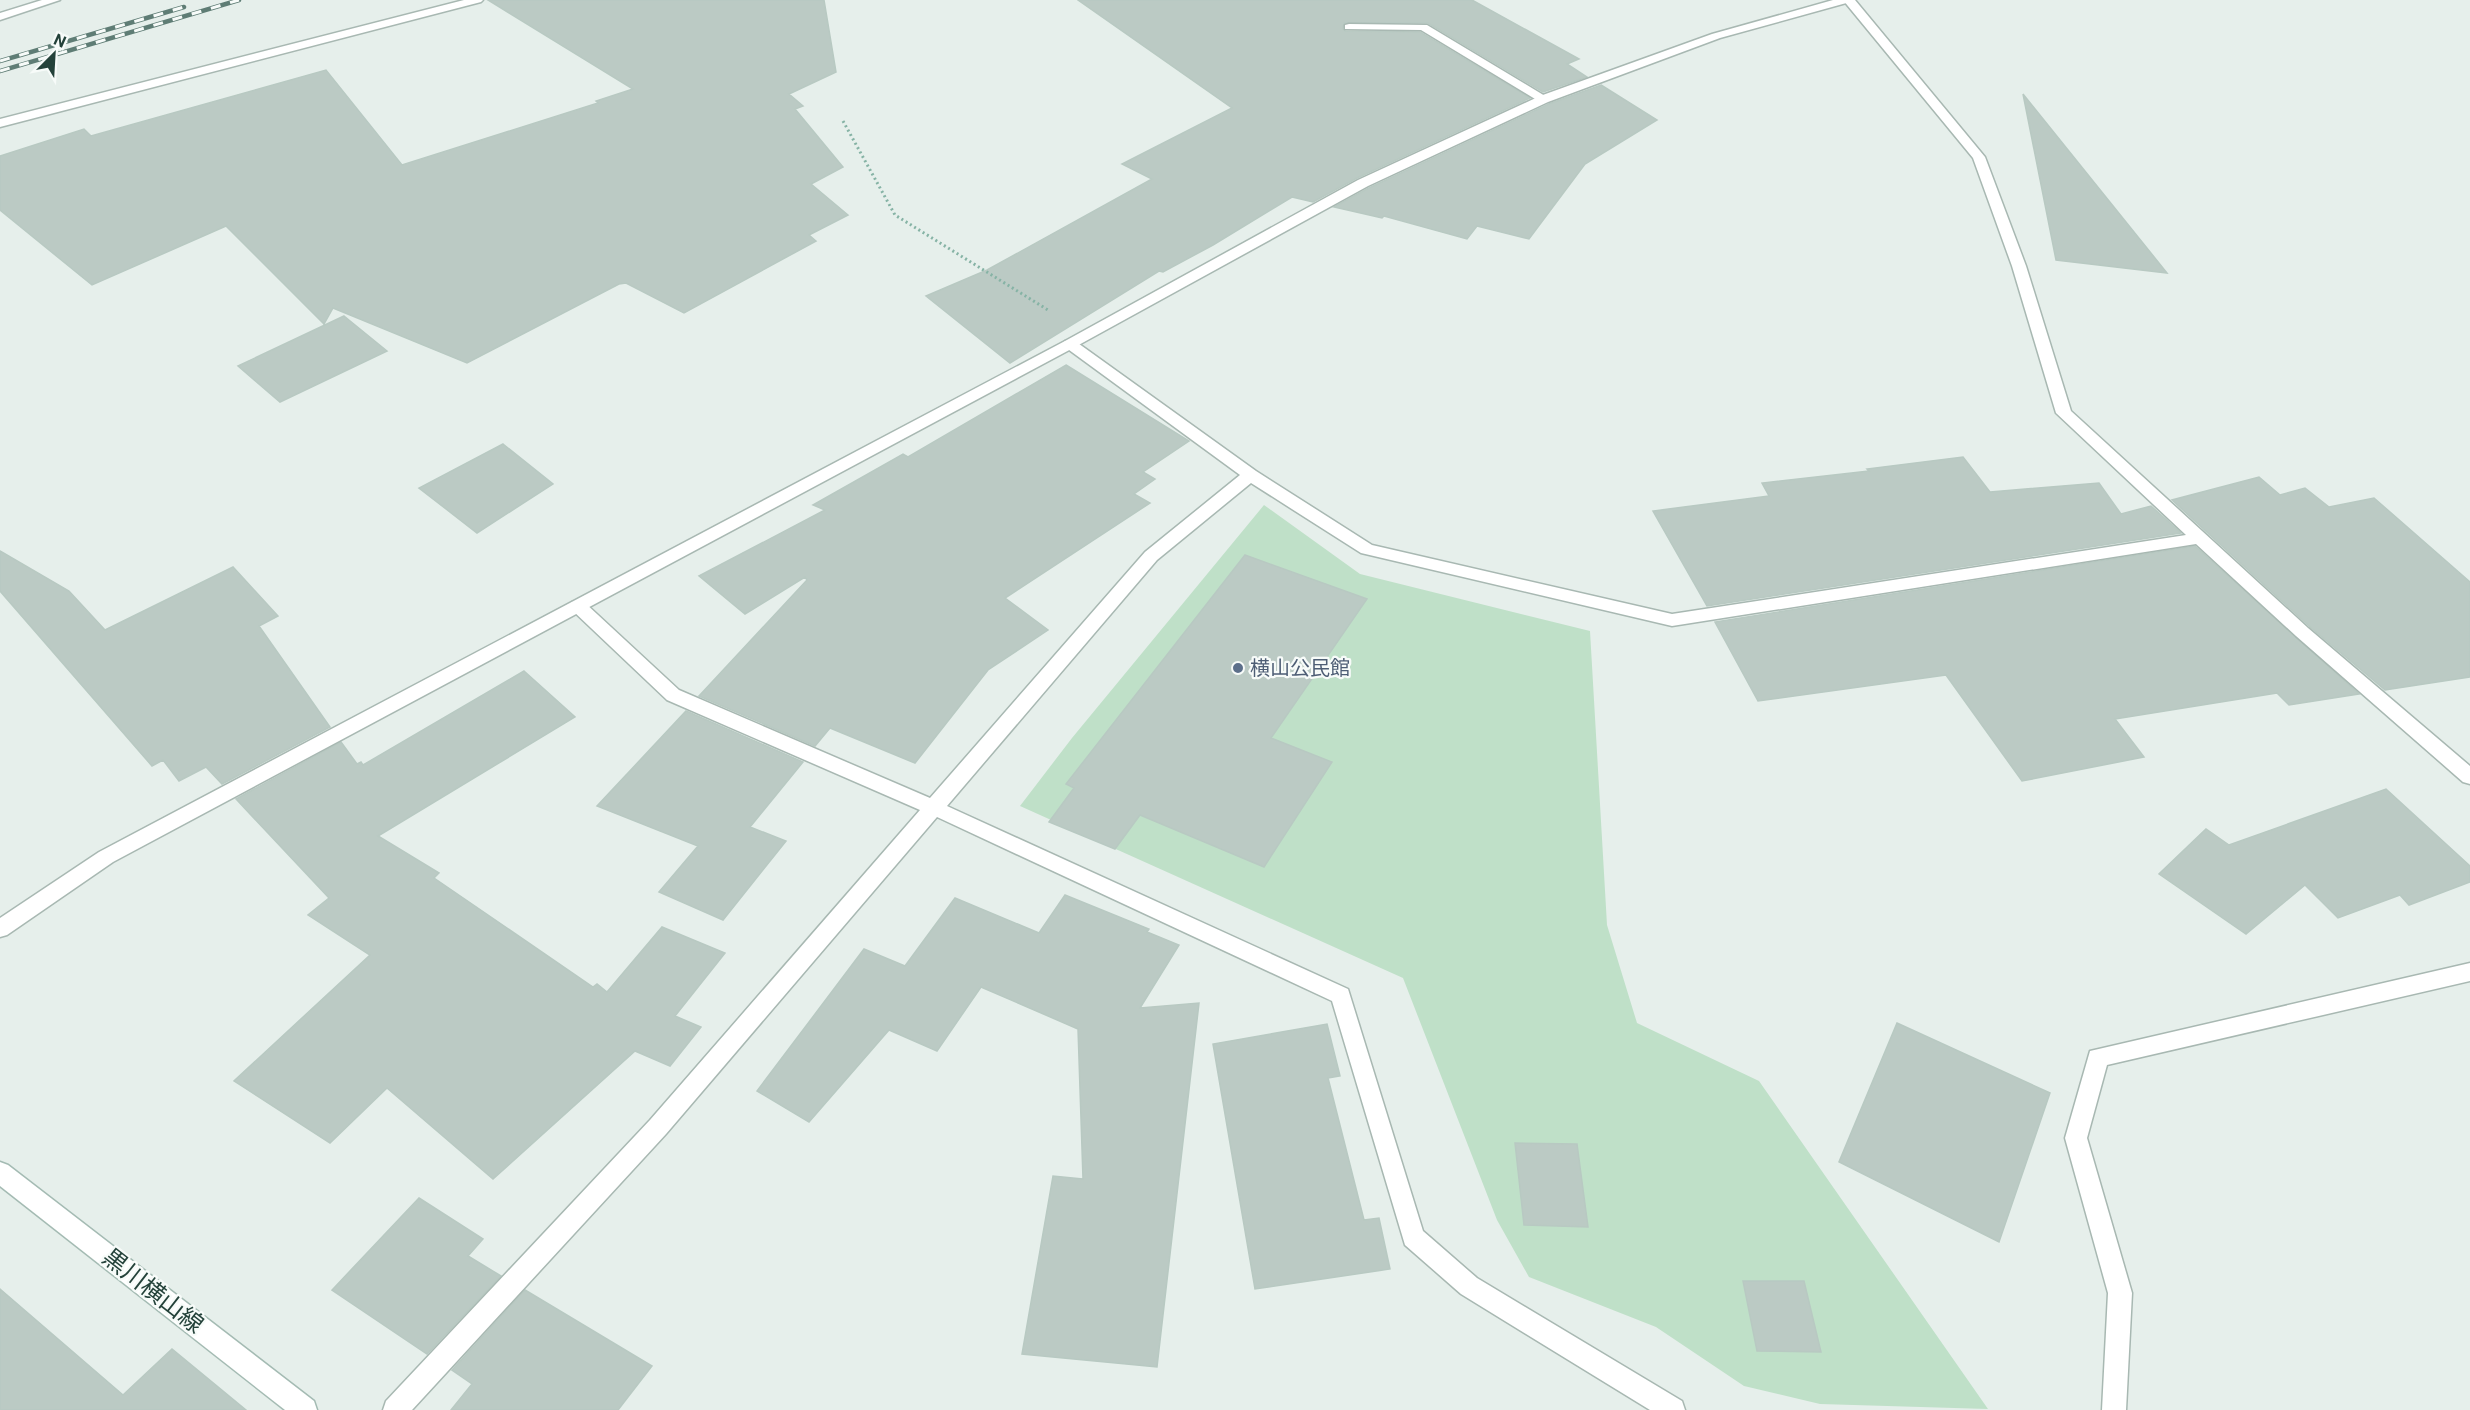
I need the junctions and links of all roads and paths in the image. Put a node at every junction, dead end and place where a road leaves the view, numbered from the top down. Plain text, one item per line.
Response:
1 (54, 0) edge
2 (477, 0) edge
3 (1847, 0) edge
4 (0, 17) edge
5 (1350, 27) dead end
6 (1544, 99) junction
7 (843, 121) dead end
8 (0, 123) edge
9 (1087, 334) junction
10 (1070, 344) junction
11 (1250, 475) junction
12 (2199, 538) junction
13 (578, 606) junction
14 (2470, 777) edge
15 (934, 808) junction
16 (0, 929) edge
17 (2470, 972) edge
18 (0, 1172) edge
19 (305, 1410) edge
20 (395, 1410) edge
21 (1673, 1410) edge
22 (2114, 1410) edge

1 - 4 street
2 - 8 street
3 - 6 street
3 - 12 street
5 - 6 street
6 - 9 street
7 - 9 path
9 - 10 street
10 - 11 street
10 - 13 street
11 - 12 street
11 - 15 street
12 - 14 street
13 - 15 street
13 - 16 street
15 - 20 street
15 - 21 street
17 - 22 street
18 - 19 street, 黒川横山線

